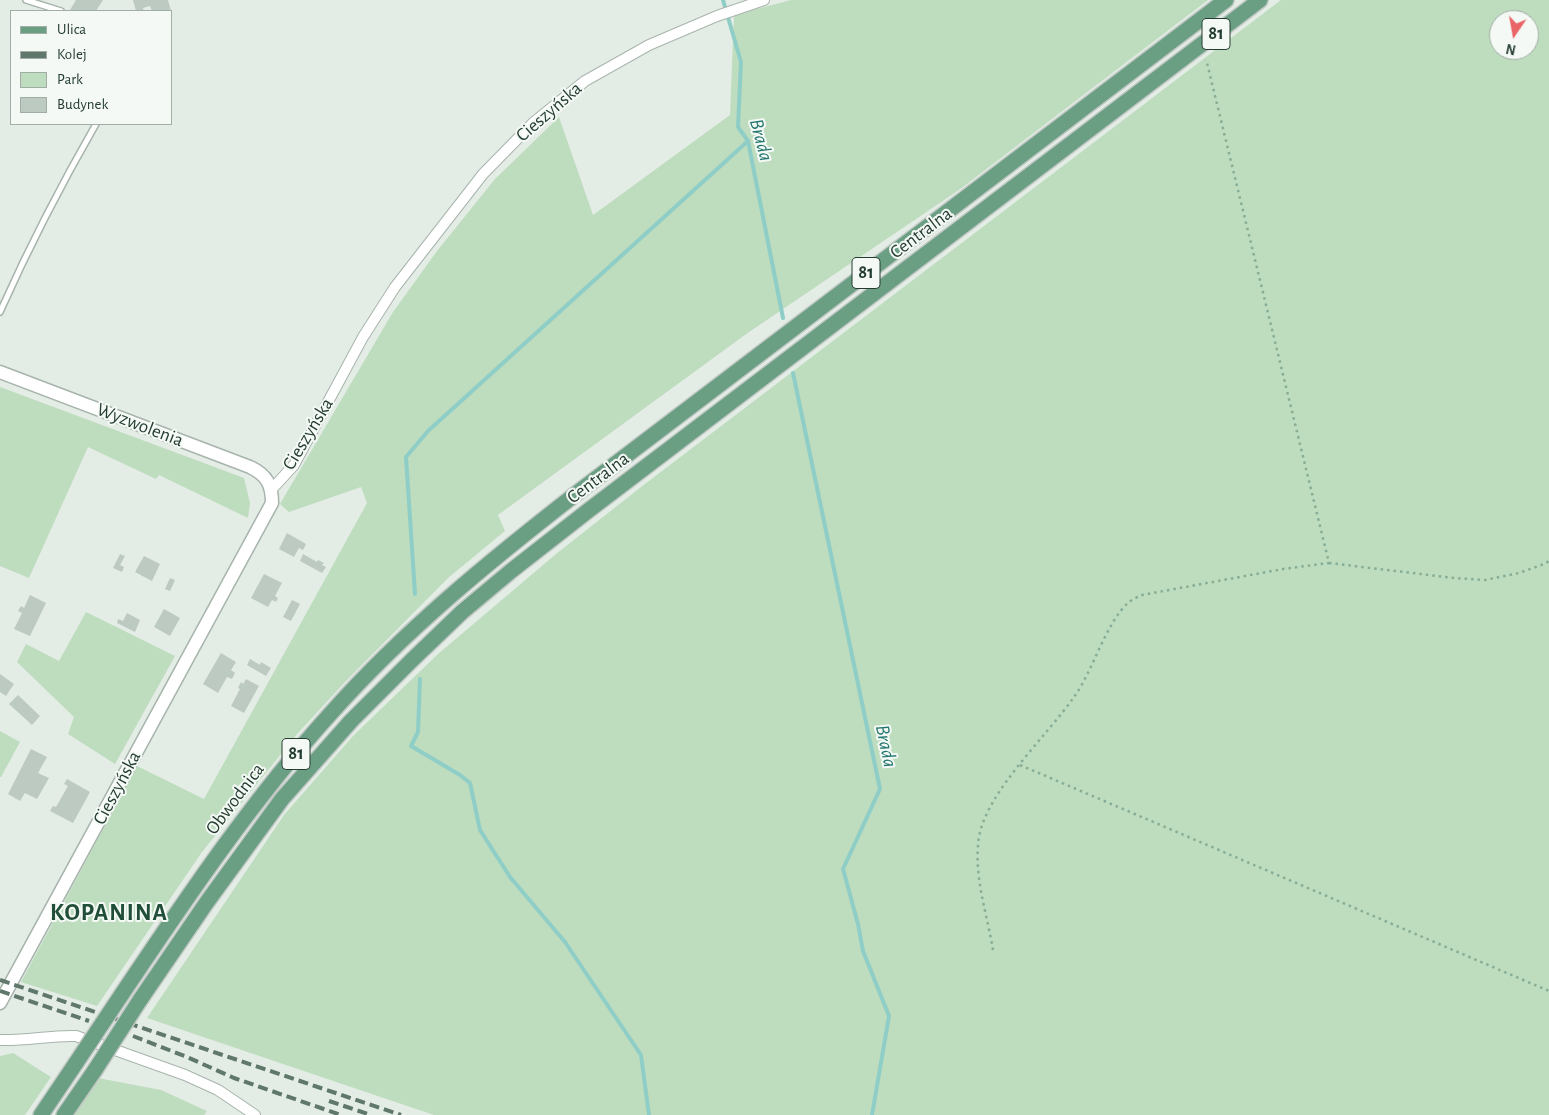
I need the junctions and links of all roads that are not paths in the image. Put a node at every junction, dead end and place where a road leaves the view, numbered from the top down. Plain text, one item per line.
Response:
1 (26, 0) edge
2 (764, 0) edge
3 (1226, 0) edge
4 (1260, 0) edge
5 (58, 10) edge
6 (95, 125) edge
7 (0, 312) edge
8 (0, 372) edge
9 (272, 489) junction
10 (507, 547) joint
11 (510, 571) joint
12 (0, 1003) edge
13 (0, 1040) edge
14 (41, 1115) edge
15 (64, 1115) edge
16 (255, 1115) edge

1 - 5 lane
2 - 9 street, Cieszyńska
3 - 10 main road, Centralna / 81
4 - 11 main road, Centralna / 81
6 - 7 lane
8 - 9 street, Wyzwolenia
9 - 12 street, Cieszyńska
10 - 14 main road, Obwodnica / 81, bridge
11 - 15 main road, Obwodnica / 81, bridge
13 - 16 street

